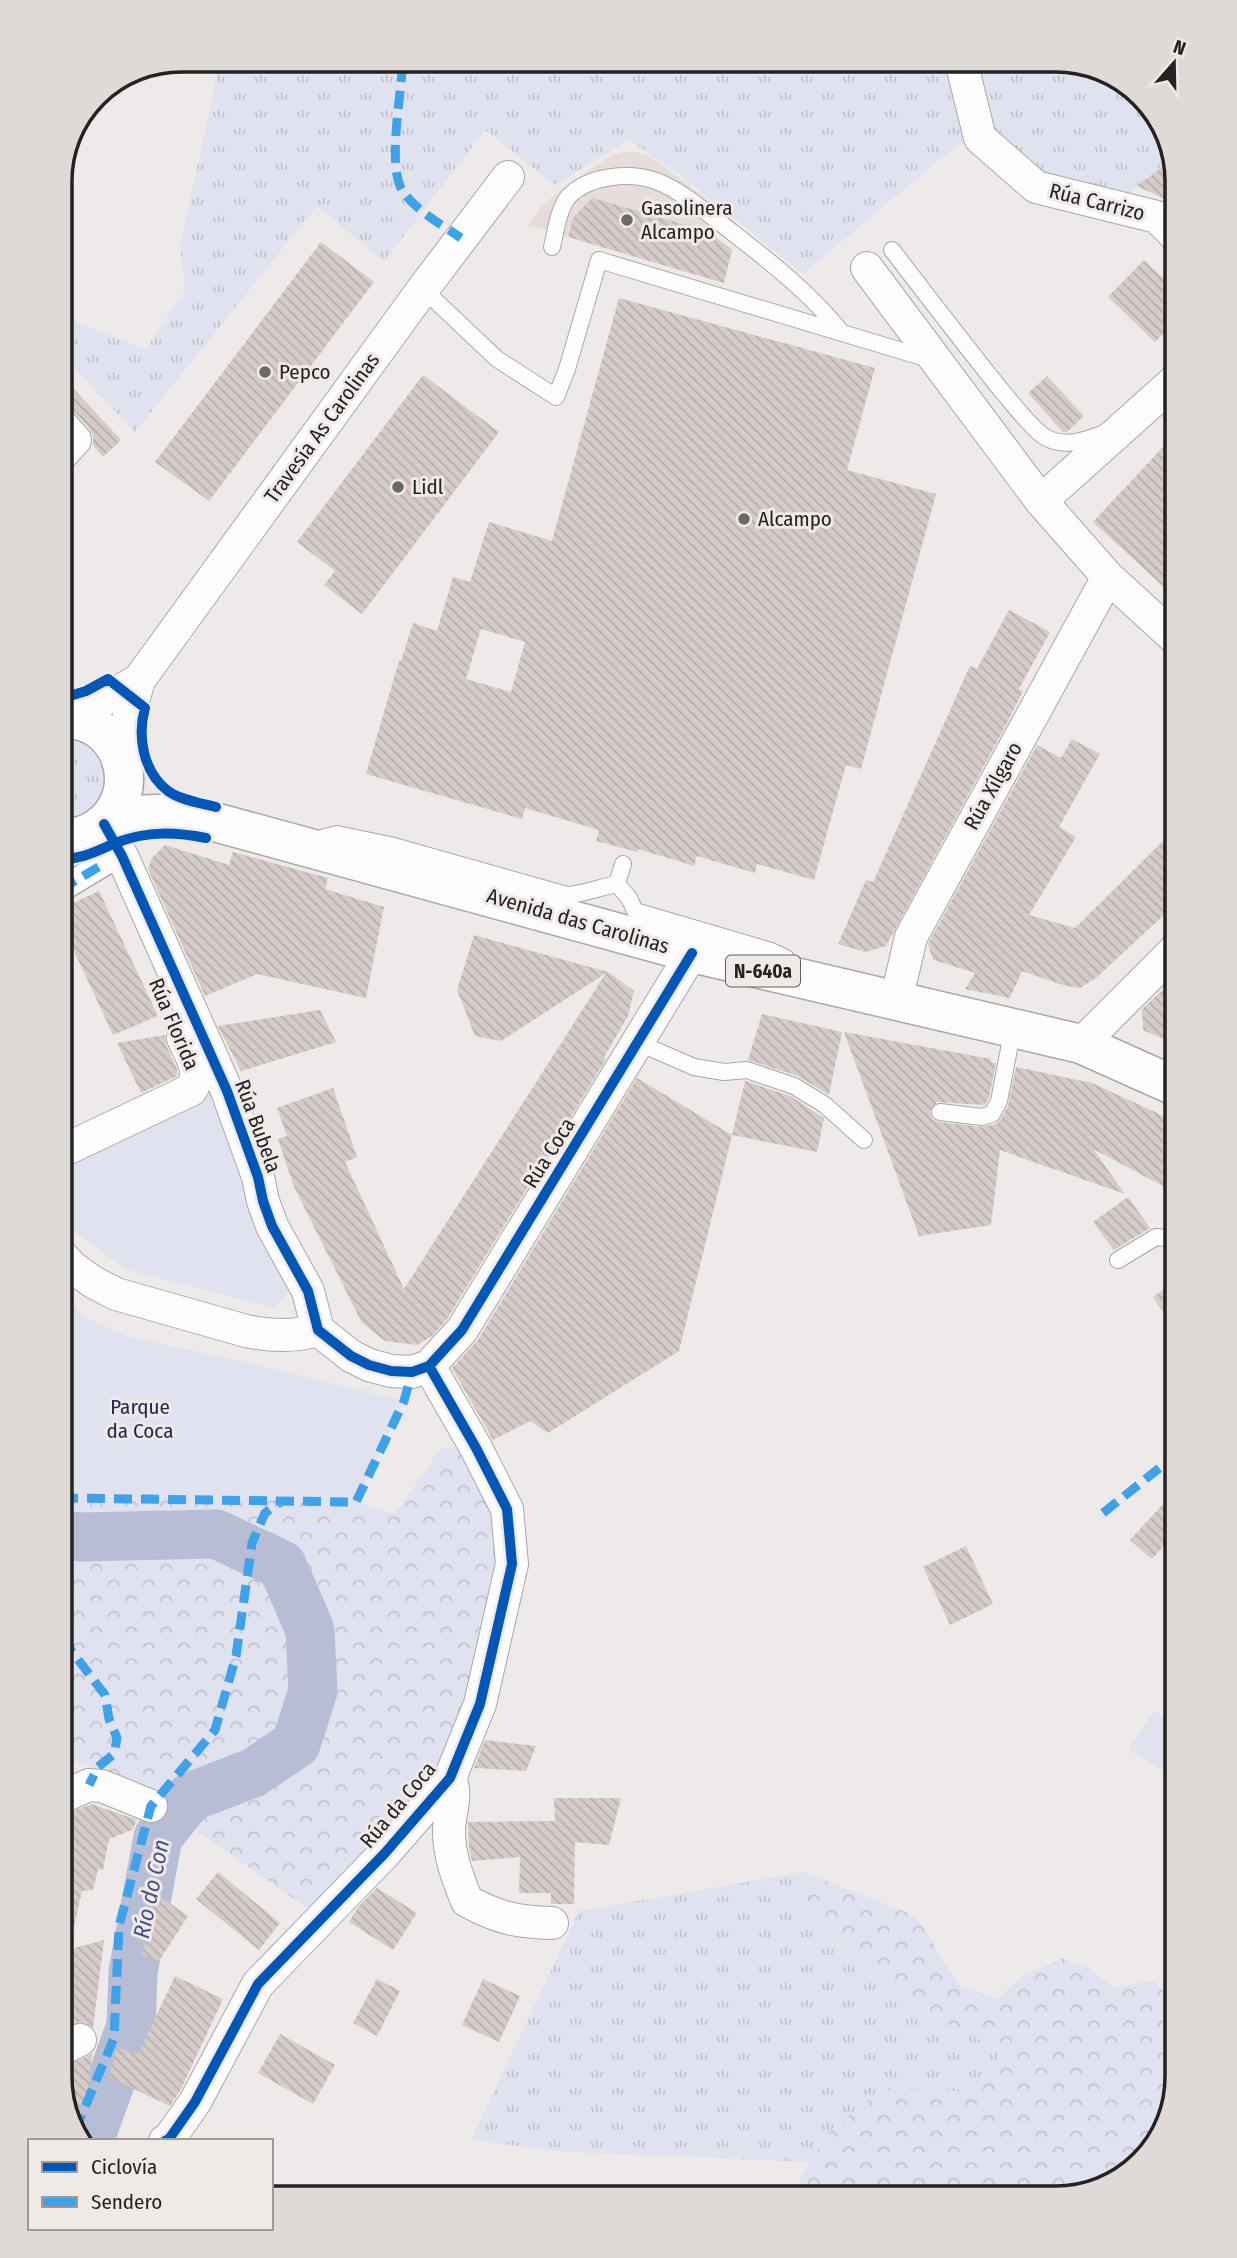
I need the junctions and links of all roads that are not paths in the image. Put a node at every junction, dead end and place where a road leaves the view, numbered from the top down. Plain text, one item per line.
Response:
1 (964, 72) edge
2 (508, 177) dead end
3 (1165, 225) edge
4 (552, 247) dead end
5 (892, 250) dead end
6 (867, 268) dead end
7 (423, 289) junction
8 (842, 333) junction
9 (936, 361) junction
10 (1165, 390) edge
11 (1126, 425) junction
12 (1041, 501) junction
13 (1108, 576) junction
14 (1165, 628) edge
15 (139, 680) junction
16 (72, 715) edge
17 (72, 720) edge
18 (123, 767) junction
19 (178, 813) junction
20 (94, 835) edge
21 (301, 844) junction
22 (623, 864) dead end
23 (72, 871) edge
24 (617, 884) junction
25 (692, 953) junction
26 (1165, 961) edge
27 (794, 978) junction
28 (897, 1002) junction
29 (1013, 1028) junction
30 (639, 1044) junction
31 (1081, 1044) junction
32 (1165, 1081) edge
33 (940, 1112) dead end
34 (864, 1140) dead end
35 (72, 1146) edge
36 (1165, 1238) edge
37 (1118, 1259) dead end
38 (72, 1267) edge
39 (318, 1330) junction
40 (429, 1366) junction
41 (450, 1778) junction
42 (72, 1793) edge
43 (150, 1806) dead end
44 (552, 1923) dead end
45 (169, 2139) edge

1 - 3 street, Rúa Carrizo
2 - 7 street, Travesía As Carolinas
4 - 8 lane
5 - 11 lane
6 - 9 street
7 - 8 lane
7 - 15 street, Travesía As Carolinas
8 - 9 lane
9 - 12 street
10 - 11 street
11 - 12 street
12 - 13 street
13 - 14 street
13 - 28 street, Rúa Xílgaro
15 - 16 street
15 - 18 street
17 - 18 main road, N-640a
18 - 19 main road, N-640a
18 - 20 main road
19 - 20 main road, N-640a
19 - 21 main road, Avenida das Carolinas / N-640a
20 - 23 street
20 - 35 street, Rúa Florida
20 - 39 street, Rúa Bubela
21 - 24 lane
21 - 25 main road, Avenida das Carolinas / N-640a
22 - 24 lane
24 - 27 lane
25 - 27 main road, Avenida das Carolinas / N-640a
25 - 30 street, Rúa Coca
26 - 31 street
27 - 28 main road, Avenida das Carolinas / N-640a
28 - 29 main road, Avenida das Carolinas / N-640a
29 - 31 main road, Avenida das Carolinas / N-640a
29 - 33 lane
30 - 34 lane
30 - 40 street, Rúa Coca
31 - 32 main road, Avenida das Carolinas / N-640a
36 - 37 lane
38 - 39 street
39 - 40 street
40 - 41 street, Rúa da Coca
41 - 44 street, Rúa da Coca
41 - 45 street, Rúa da Coca
42 - 43 street

